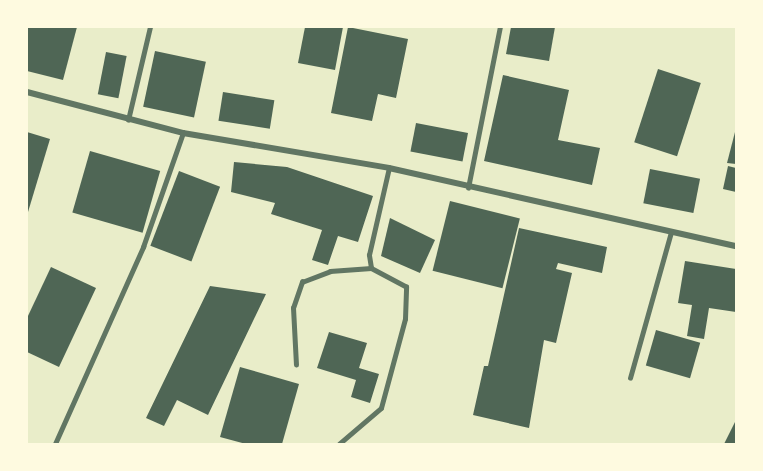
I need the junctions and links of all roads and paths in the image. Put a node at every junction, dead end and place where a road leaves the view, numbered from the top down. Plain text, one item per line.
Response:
1 (150, 27) edge
2 (500, 27) edge
3 (27, 92) edge
4 (128, 120) junction
5 (183, 133) junction
6 (389, 168) junction
7 (468, 188) junction
8 (671, 232) junction
9 (736, 246) edge
10 (370, 268) junction
11 (296, 365) dead end
12 (630, 378) dead end
13 (55, 444) edge
14 (339, 444) edge

1 - 4 lane
2 - 7 lane
3 - 4 street
4 - 5 street
5 - 6 street
5 - 13 lane
6 - 7 street
6 - 10 lane
7 - 8 street
8 - 9 street
8 - 12 lane
10 - 11 lane
10 - 14 lane

